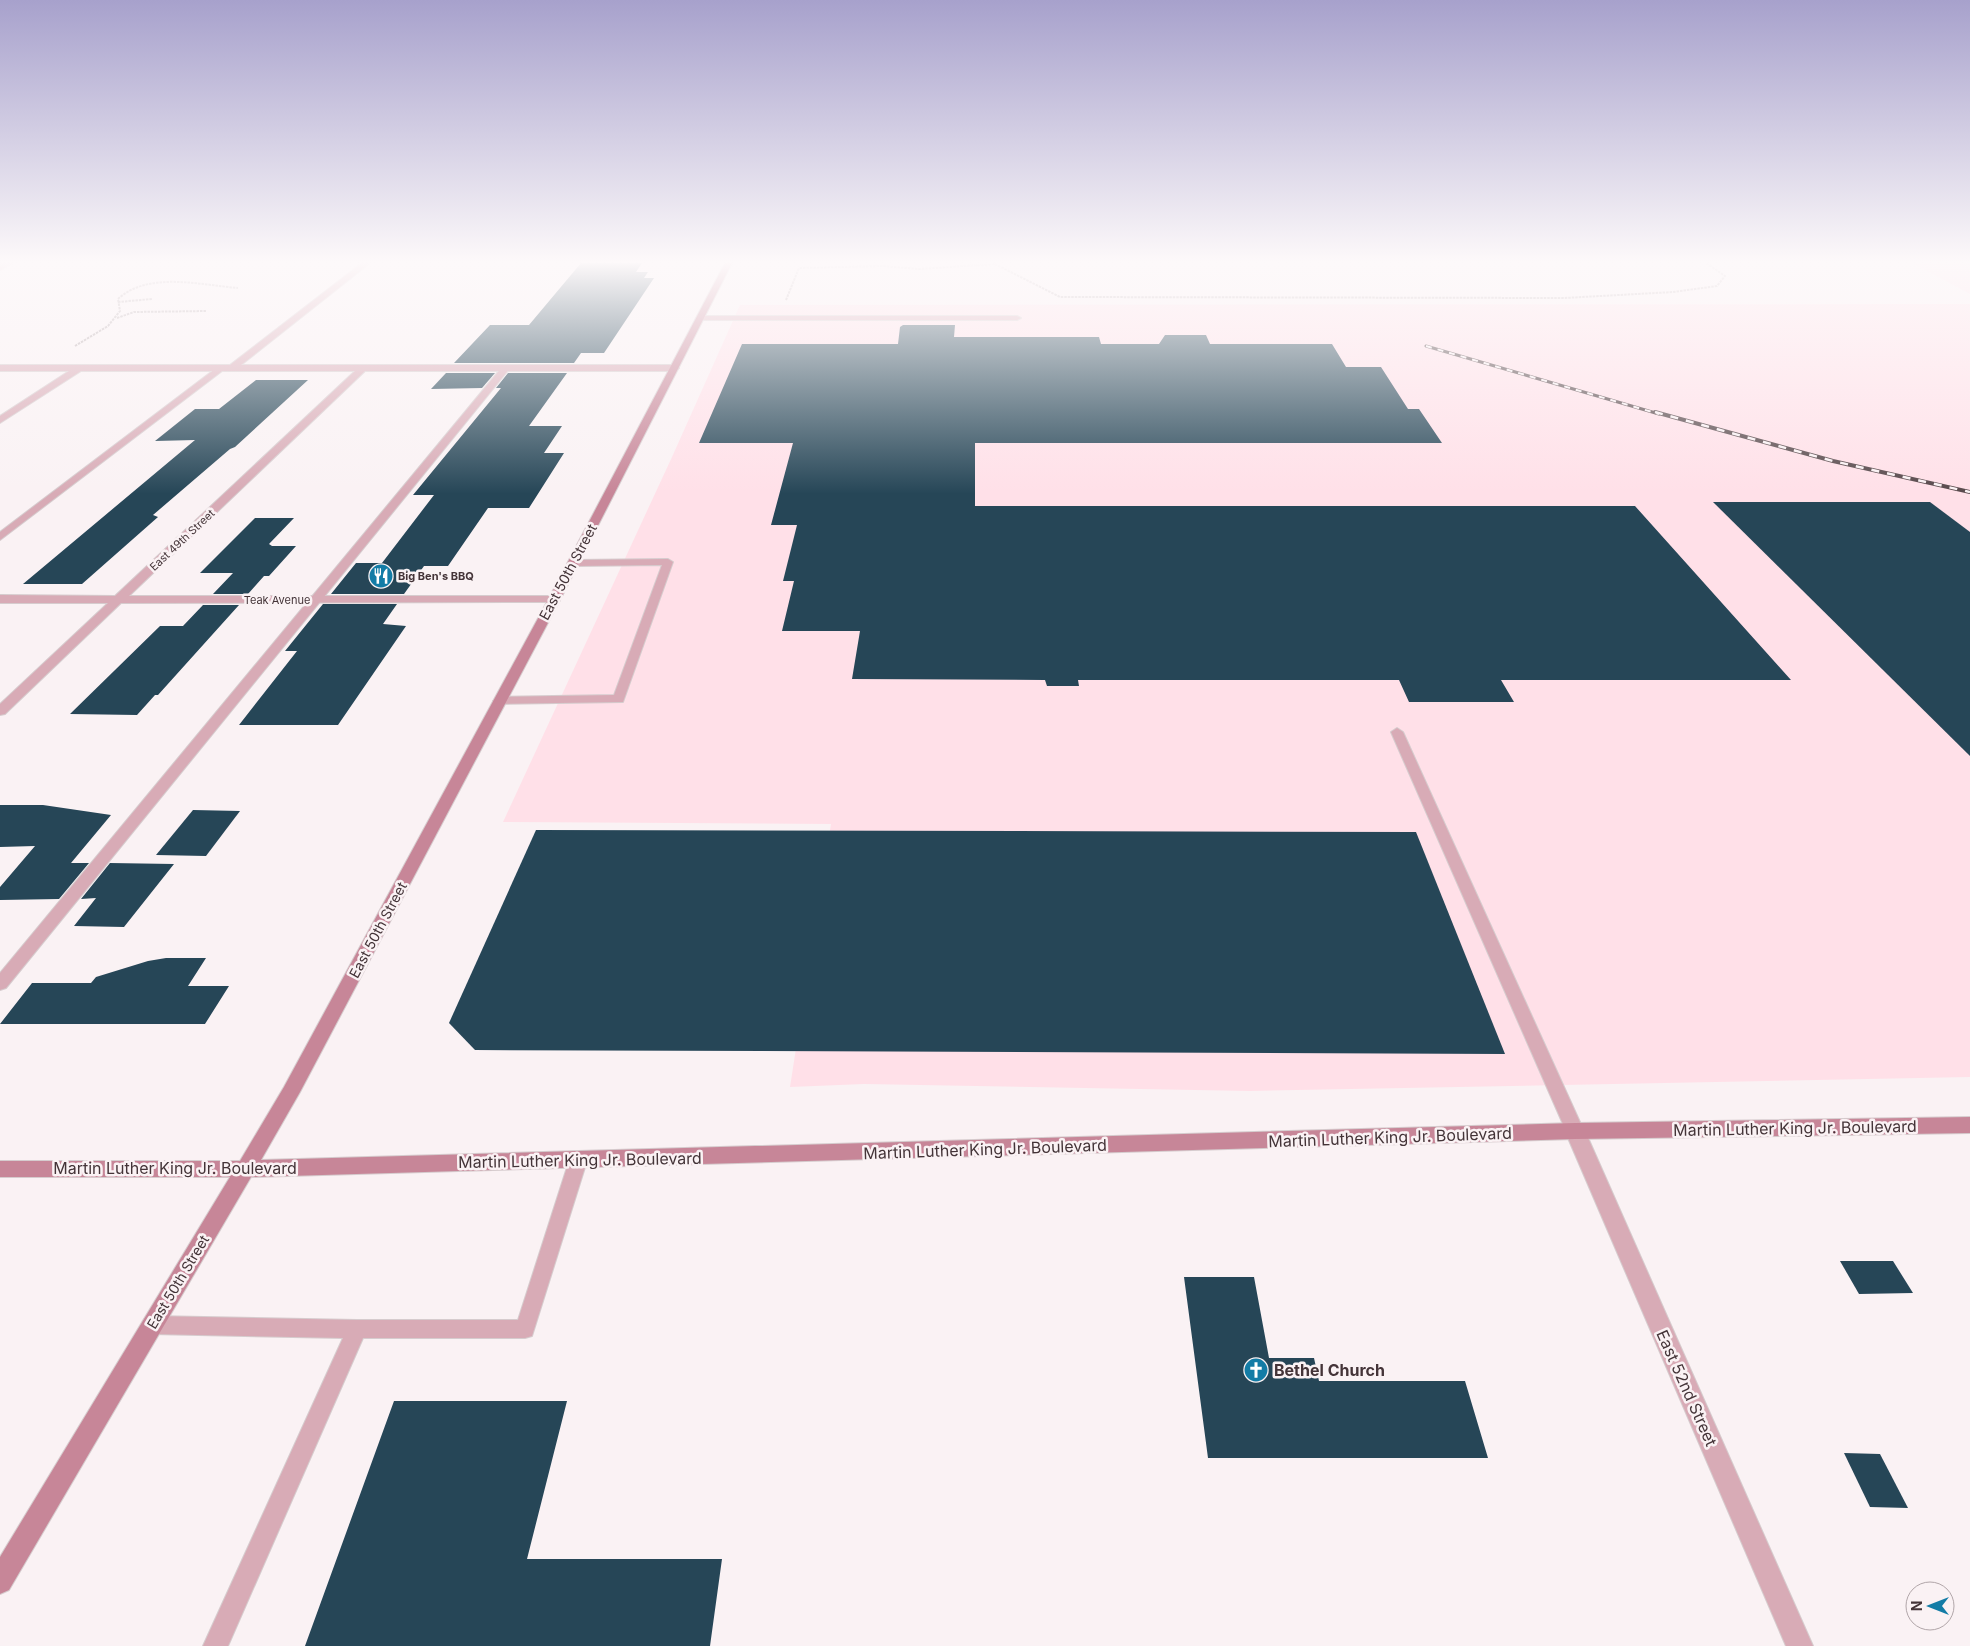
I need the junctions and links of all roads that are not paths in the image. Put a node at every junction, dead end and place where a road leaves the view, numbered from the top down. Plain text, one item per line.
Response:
1 (268, 340) edge
2 (690, 340) edge
3 (0, 368) edge
4 (79, 368) junction
5 (222, 368) junction
6 (232, 368) junction
7 (363, 368) junction
8 (506, 368) junction
9 (675, 368) junction
10 (0, 420) edge
11 (0, 537) edge
12 (574, 563) junction
13 (0, 599) edge
14 (117, 600) junction
15 (314, 600) junction
16 (554, 600) junction
17 (500, 702) junction
18 (0, 711) edge
19 (1397, 732) dead end
20 (0, 984) edge
21 (1970, 1125) edge
22 (1575, 1131) junction
23 (578, 1161) junction
24 (0, 1169) edge
25 (246, 1169) junction
26 (152, 1325) junction
27 (357, 1329) junction
28 (0, 1581) edge
29 (215, 1646) edge
30 (1800, 1646) edge

1 - 6 street
2 - 9 main road, East 50th Street
3 - 4 street
4 - 5 street
4 - 10 street
5 - 6 street
5 - 11 lane
6 - 7 street
7 - 8 street
7 - 14 street, East 49th Street
8 - 9 street
8 - 15 lane
9 - 12 main road, East 50th Street
12 - 16 main road, East 50th Street
12 - 17 lane
13 - 14 street, Teak Avenue
14 - 15 street, Teak Avenue
14 - 18 street, East 49th Street
15 - 16 street, Teak Avenue
15 - 20 lane
16 - 17 main road, East 50th Street
17 - 25 main road, East 50th Street
19 - 22 lane
21 - 22 main road, Martin Luther King Jr. Boulevard
22 - 23 main road, Martin Luther King Jr. Boulevard
22 - 30 street, East 52nd Street
23 - 25 main road, Martin Luther King Jr. Boulevard
23 - 27 lane
24 - 25 main road, Martin Luther King Jr. Boulevard
25 - 26 main road, East 50th Street
26 - 27 lane
26 - 28 main road, East 50th Street
27 - 29 lane

